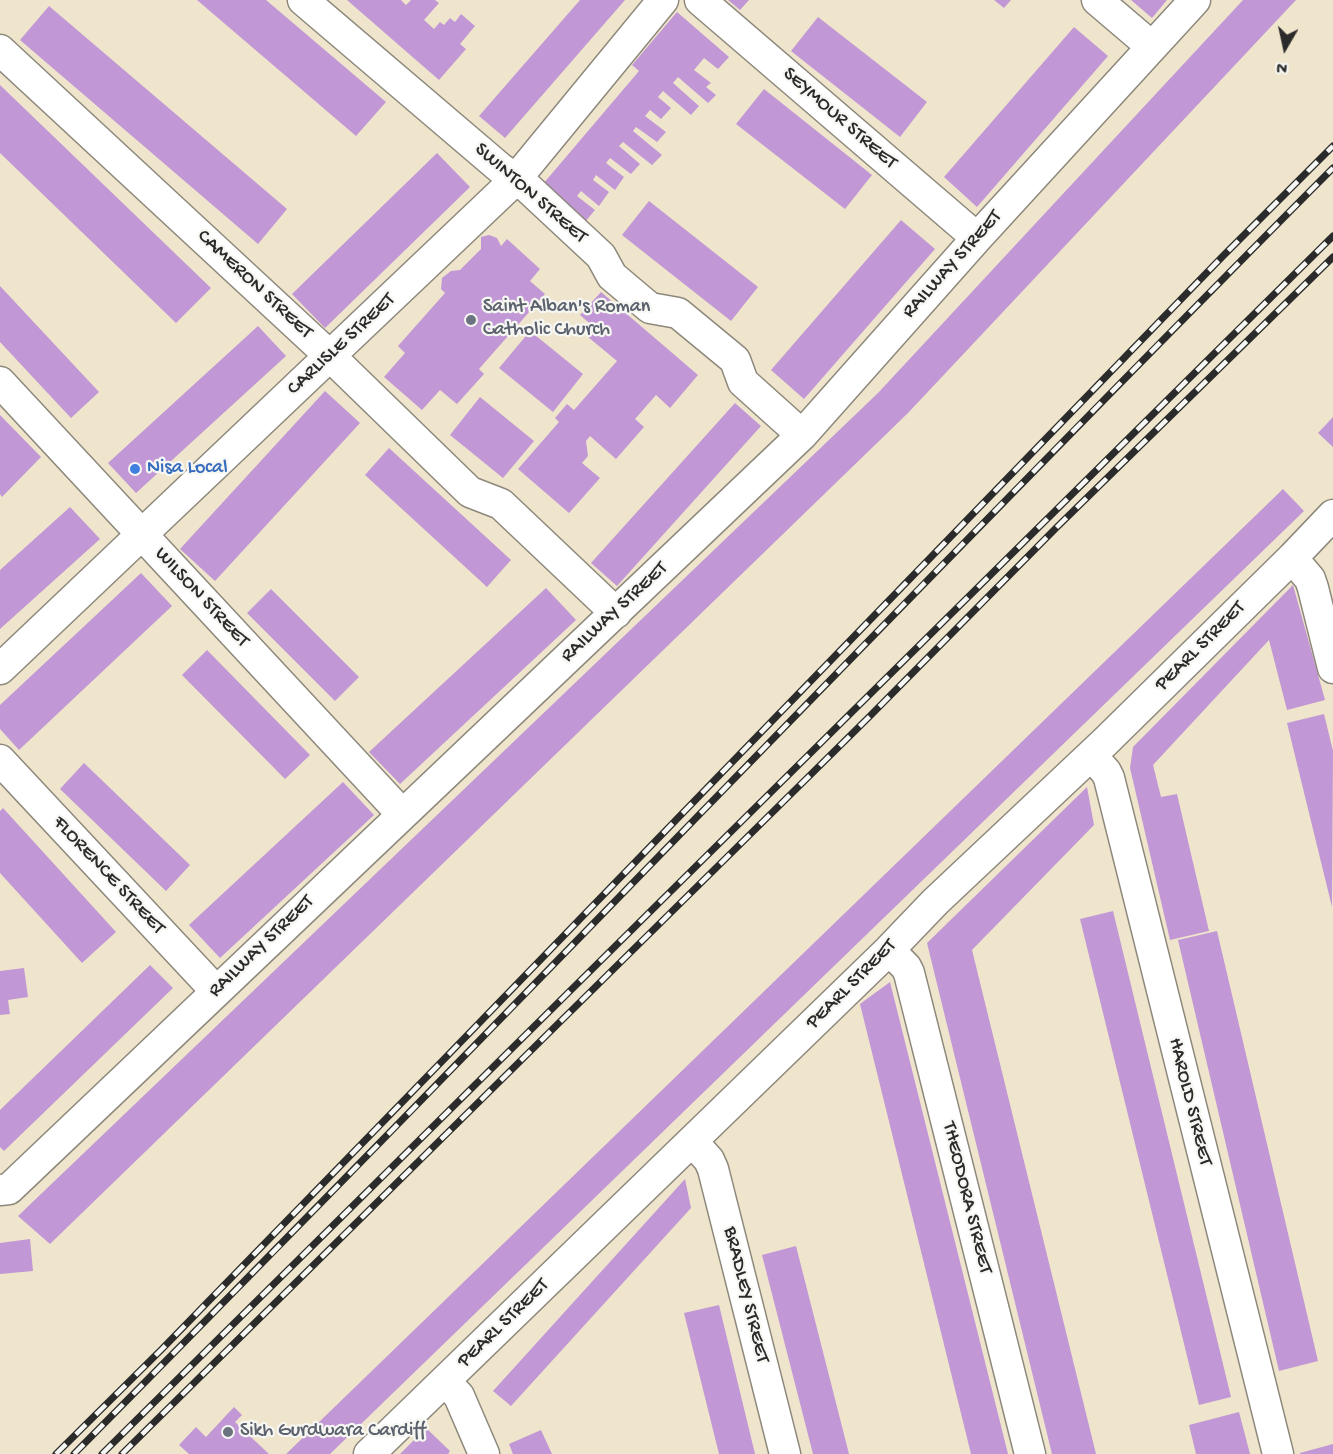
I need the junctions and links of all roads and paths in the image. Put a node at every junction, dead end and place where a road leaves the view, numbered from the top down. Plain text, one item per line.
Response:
1 (303, 0) edge
2 (663, 0) edge
3 (700, 0) edge
4 (1097, 0) edge
5 (1195, 0) edge
6 (1151, 46) junction
7 (0, 50) edge
8 (516, 179) junction
9 (977, 237) junction
10 (330, 356) junction
11 (0, 382) edge
12 (802, 435) junction
13 (1333, 514) edge
14 (142, 534) junction
15 (1292, 558) junction
16 (616, 613) junction
17 (0, 669) edge
18 (1333, 669) edge
19 (1091, 755) junction
20 (0, 760) edge
21 (402, 814) junction
22 (889, 950) junction
23 (216, 991) junction
24 (692, 1141) junction
25 (0, 1190) edge
26 (445, 1381) junction
27 (369, 1454) edge
28 (484, 1454) edge
29 (785, 1454) edge
30 (1030, 1454) edge
31 (1278, 1454) edge

1 - 8 street, SWINTON STREET
2 - 8 street, CARLISLE STREET
3 - 9 street, SEYMOUR STREET
4 - 6 street
5 - 6 street, RAILWAY STREET
6 - 9 street, RAILWAY STREET
7 - 10 street, CAMERON STREET
8 - 10 street, CARLISLE STREET
8 - 12 street, SWINTON STREET
9 - 12 street, RAILWAY STREET
10 - 14 street, CARLISLE STREET
10 - 16 street, CAMERON STREET
11 - 14 street, WILSON STREET
12 - 16 street, RAILWAY STREET
13 - 15 street, PEARL STREET
14 - 17 street, CARLISLE STREET
14 - 21 street, WILSON STREET
15 - 18 street
15 - 19 street, PEARL STREET
16 - 21 street, RAILWAY STREET
19 - 22 street, PEARL STREET
19 - 31 street, HAROLD STREET
20 - 23 street, FLORENCE STREET
21 - 23 street, RAILWAY STREET
22 - 24 street, PEARL STREET
22 - 30 street, THEODORA STREET
23 - 25 street, RAILWAY STREET
24 - 26 street, PEARL STREET
24 - 29 street, BRADLEY STREET
26 - 27 street, PEARL STREET
26 - 28 street

